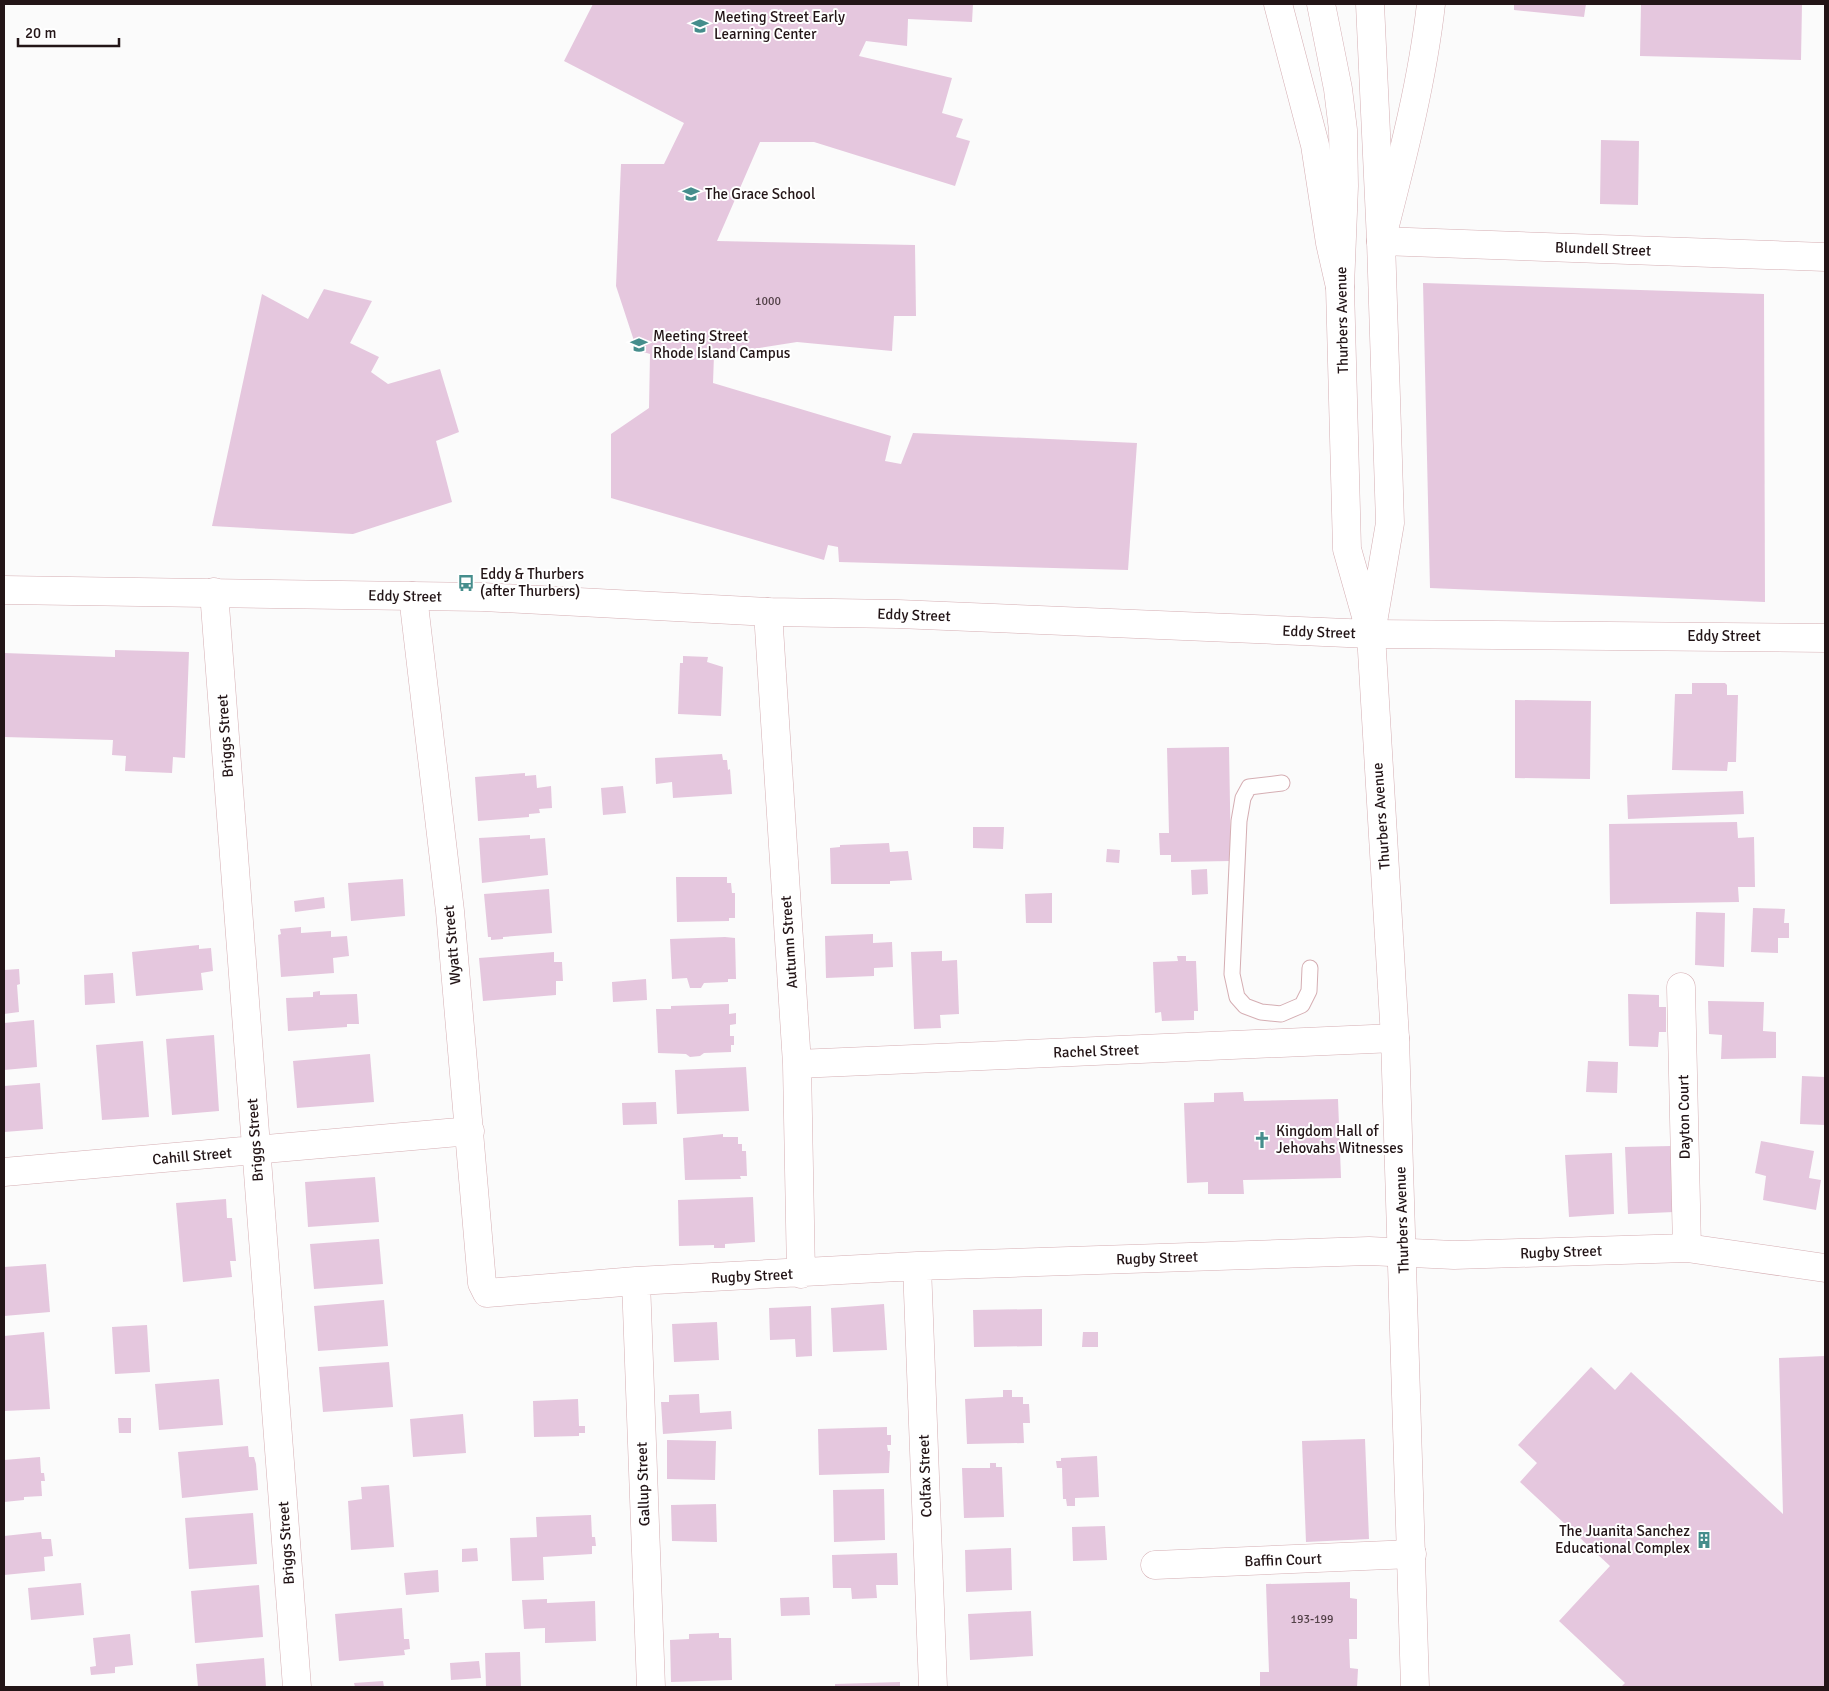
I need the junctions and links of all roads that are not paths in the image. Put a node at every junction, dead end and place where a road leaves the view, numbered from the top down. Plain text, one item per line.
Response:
1 (1278, 4) edge
2 (1321, 4) edge
3 (1370, 4) edge
4 (1431, 4) edge
5 (1381, 241) junction
6 (1825, 257) edge
7 (1340, 287) junction
8 (4, 590) edge
9 (214, 592) junction
10 (413, 596) junction
11 (768, 612) junction
12 (1370, 634) junction
13 (1825, 638) edge
14 (1282, 783) dead end
15 (1310, 968) dead end
16 (1681, 987) dead end
17 (1395, 1038) junction
18 (797, 1064) junction
19 (470, 1131) junction
20 (256, 1151) junction
21 (4, 1172) edge
22 (1686, 1248) junction
23 (1403, 1252) junction
24 (917, 1266) junction
25 (1825, 1268) edge
26 (801, 1274) junction
27 (636, 1281) junction
28 (487, 1293) joint
29 (1412, 1554) junction
30 (1155, 1565) dead end
31 (297, 1687) edge
32 (651, 1687) edge
33 (933, 1687) edge
34 (1415, 1687) edge

1 - 7 main road
2 - 7 main road, Thurbers Avenue
3 - 5 main road, Thurbers Avenue
4 - 5 main road
5 - 6 main road, Blundell Street
5 - 12 main road, Thurbers Avenue
7 - 12 main road, Thurbers Avenue
8 - 9 main road, Eddy Street
9 - 10 main road, Eddy Street
9 - 20 main road, Briggs Street
10 - 11 main road, Eddy Street
10 - 19 main road, Wyatt Street
11 - 12 main road, Eddy Street
11 - 18 main road, Autumn Street
12 - 13 main road, Eddy Street
12 - 17 main road, Thurbers Avenue
14 - 15 lane
16 - 22 main road, Dayton Court
17 - 18 main road, Rachel Street
17 - 23 main road, Thurbers Avenue
18 - 26 main road, Autumn Street
19 - 20 main road, Cahill Street
19 - 28 main road, Wyatt Street
20 - 21 main road, Cahill Street
20 - 31 main road, Briggs Street
22 - 23 main road, Rugby Street
22 - 25 main road, Rugby Street
23 - 24 main road, Rugby Street
23 - 29 main road, Thurbers Avenue
24 - 26 main road, Rugby Street
24 - 33 main road, Colfax Street
26 - 27 main road, Rugby Street
27 - 28 main road, Rugby Street
27 - 32 main road, Gallup Street
29 - 30 main road, Baffin Court
29 - 34 main road, Thurbers Avenue

